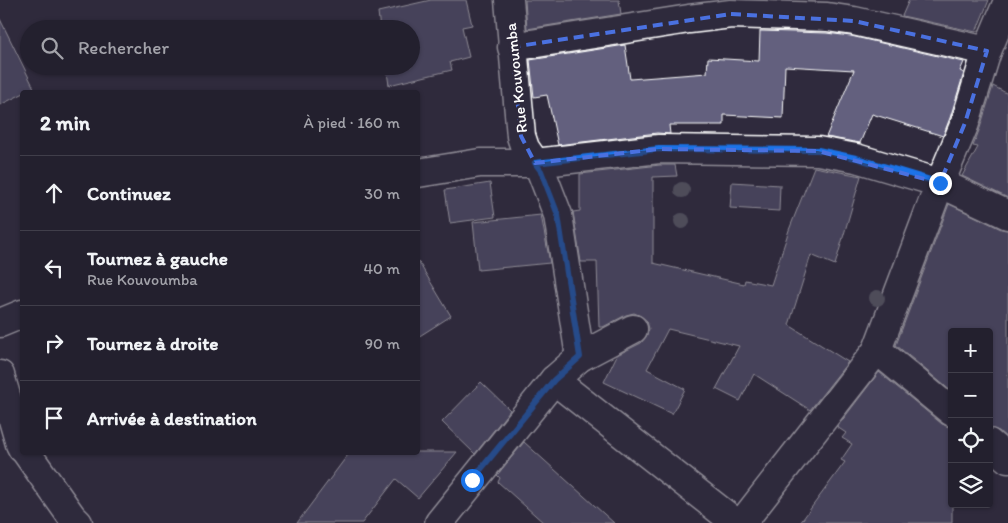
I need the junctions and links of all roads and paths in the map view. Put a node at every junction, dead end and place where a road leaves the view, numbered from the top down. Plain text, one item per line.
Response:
1 (509, 0) edge
2 (1008, 1) edge
3 (512, 47) junction
4 (987, 51) junction
5 (535, 163) junction
6 (420, 173) edge
7 (940, 183) junction
8 (1008, 215) edge
9 (20, 315) edge
10 (0, 324) edge
11 (633, 329) dead end
12 (876, 350) junction
13 (580, 357) junction
14 (0, 375) edge
15 (554, 380) junction
16 (948, 409) edge
17 (20, 444) edge
18 (993, 446) edge
19 (28, 455) edge
20 (1008, 459) edge
21 (78, 523) edge
22 (439, 523) edge
23 (736, 523) edge
24 (742, 523) edge

1 - 3 street, Rue Kouvoumba
2 - 4 street
3 - 4 street
3 - 5 street, Rue Kouvoumba
4 - 7 street
5 - 6 street
5 - 7 street
5 - 13 street, Rue Kouvoumba
7 - 8 street
7 - 12 street
9 - 10 street
11 - 13 street
12 - 16 street
12 - 24 street
13 - 15 street
14 - 17 street
15 - 22 street
15 - 23 street
18 - 20 street
19 - 21 street

